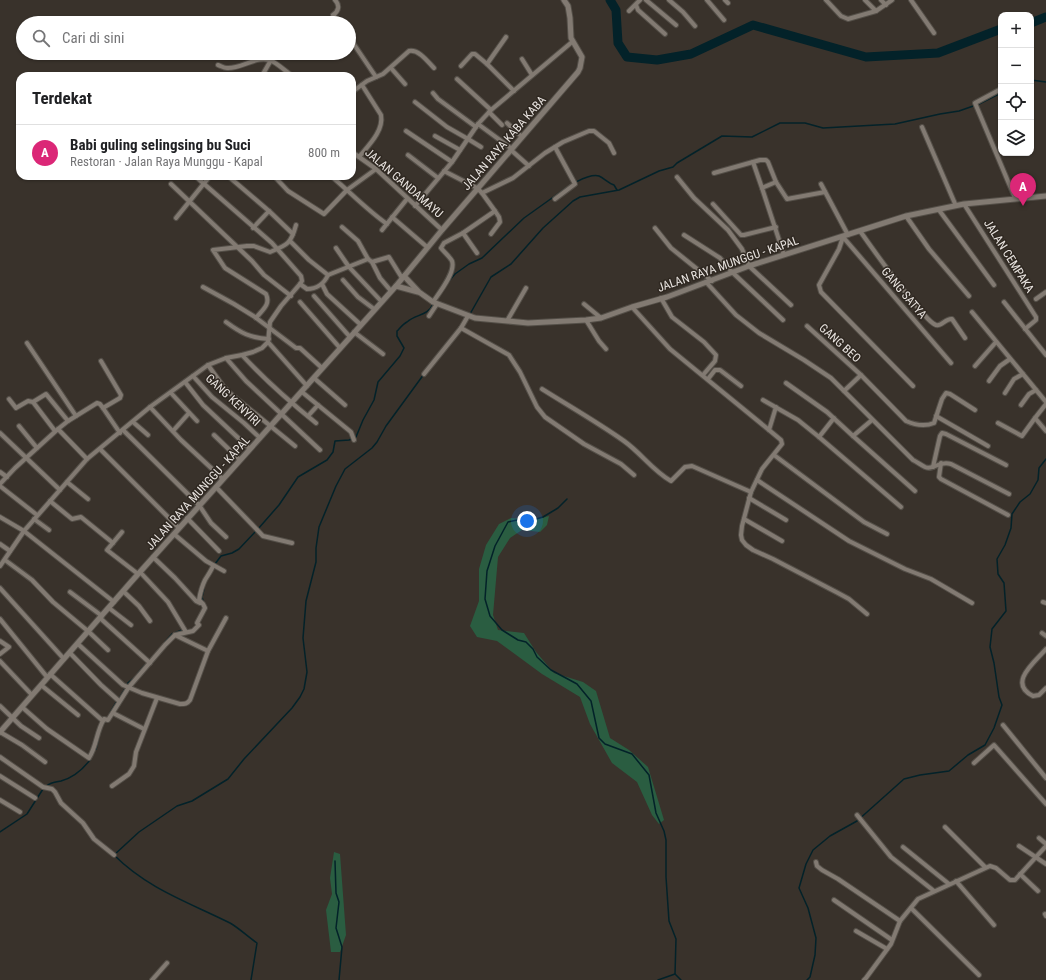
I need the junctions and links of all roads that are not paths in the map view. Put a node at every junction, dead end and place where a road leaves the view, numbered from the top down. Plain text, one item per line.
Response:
1 (335, 0) edge
2 (564, 0) edge
3 (640, 0) edge
4 (646, 0) edge
5 (669, 0) edge
6 (707, 0) edge
7 (826, 0) edge
8 (865, 0) edge
9 (881, 0) edge
10 (892, 0) edge
11 (911, 0) edge
12 (636, 5) junction
13 (886, 5) junction
14 (629, 11) dead end
15 (876, 11) junction
16 (334, 16) edge
17 (724, 20) dead end
18 (676, 25) dead end
19 (695, 26) dead end
20 (934, 33) dead end
21 (665, 34) dead end
22 (506, 37) dead end
23 (572, 42) junction
24 (356, 47) edge
25 (522, 59) dead end
26 (258, 60) edge
27 (272, 60) joint
28 (218, 64) dead end
29 (487, 64) junction
30 (461, 66) dead end
31 (391, 68) junction
32 (434, 68) dead end
33 (263, 72) edge
34 (287, 72) edge
35 (532, 75) junction
36 (376, 77) junction
37 (457, 79) dead end
38 (405, 84) dead end
39 (362, 85) junction
40 (356, 89) edge
41 (514, 91) junction
42 (998, 91) edge
43 (433, 93) dead end
44 (415, 102) dead end
45 (490, 111) junction
46 (477, 126) junction
47 (922, 127) dead end
48 (406, 131) dead end
49 (435, 136) dead end
50 (522, 137) junction
51 (468, 139) junction
52 (481, 147) dead end
53 (555, 147) junction
54 (511, 149) junction
55 (460, 150) junction
56 (614, 153) dead end
57 (356, 155) edge
58 (408, 155) dead end
59 (359, 157) junction
60 (452, 162) junction
61 (753, 162) junction
62 (529, 166) junction
63 (376, 169) junction
64 (444, 171) junction
65 (714, 173) dead end
66 (677, 177) dead end
67 (438, 178) junction
68 (199, 180) edge
69 (206, 180) edge
70 (233, 180) edge
71 (278, 180) edge
72 (335, 180) edge
73 (776, 182) junction
74 (171, 184) dead end
75 (203, 184) junction
76 (821, 184) dead end
77 (478, 188) junction
78 (762, 188) junction
79 (347, 190) junction
80 (825, 192) junction
81 (482, 193) junction
82 (1046, 196) edge
83 (1015, 198) junction
84 (407, 199) junction
85 (555, 199) dead end
86 (190, 201) junction
87 (713, 204) dead end
88 (964, 204) junction
89 (415, 206) junction
90 (956, 206) junction
91 (939, 210) junction
92 (269, 211) junction
93 (495, 211) junction
94 (906, 216) junction
95 (176, 218) dead end
96 (392, 218) junction
97 (387, 224) junction
98 (296, 225) dead end
99 (342, 227) dead end
100 (776, 227) junction
101 (253, 228) junction
102 (655, 228) dead end
103 (382, 230) dead end
104 (442, 230) junction
105 (860, 231) junction
106 (462, 233) junction
107 (294, 234) junction
108 (491, 234) dead end
109 (684, 235) dead end
110 (437, 236) junction
111 (845, 236) junction
112 (290, 241) junction
113 (444, 243) junction
114 (237, 246) junction
115 (427, 247) junction
116 (336, 248) dead end
117 (277, 249) junction
118 (477, 253) dead end
119 (784, 255) junction
120 (370, 261) junction
121 (749, 266) junction
122 (349, 267) junction
123 (732, 272) junction
124 (328, 275) junction
125 (403, 277) junction
126 (343, 280) dead end
127 (709, 281) junction
128 (300, 284) junction
129 (323, 285) junction
130 (994, 285) dead end
131 (396, 286) junction
132 (203, 287) dead end
133 (526, 288) dead end
134 (391, 291) junction
135 (418, 292) junction
136 (1046, 292) edge
137 (291, 296) junction
138 (314, 296) dead end
139 (969, 296) dead end
140 (661, 298) junction
141 (1036, 299) dead end
142 (300, 302) dead end
143 (381, 302) junction
144 (1004, 302) dead end
145 (435, 303) junction
146 (584, 304) dead end
147 (790, 305) dead end
148 (632, 307) junction
149 (374, 309) junction
150 (972, 312) dead end
151 (429, 316) dead end
152 (468, 316) junction
153 (256, 318) junction
154 (601, 318) junction
155 (586, 320) junction
156 (783, 320) dead end
157 (507, 321) junction
158 (226, 322) dead end
159 (361, 325) junction
160 (807, 326) dead end
161 (270, 328) junction
162 (461, 328) junction
163 (1024, 329) junction
164 (354, 332) junction
165 (350, 337) junction
166 (965, 338) dead end
167 (269, 341) junction
168 (27, 342) dead end
169 (996, 342) junction
170 (340, 348) junction
171 (606, 349) dead end
172 (383, 354) dead end
173 (1046, 355) edge
174 (242, 356) junction
175 (226, 358) junction
176 (1010, 359) junction
177 (101, 361) dead end
178 (951, 363) dead end
179 (208, 365) junction
180 (975, 366) dead end
181 (322, 368) junction
182 (424, 374) dead end
183 (1023, 374) junction
184 (860, 375) junction
185 (193, 376) junction
186 (703, 376) junction
187 (314, 378) junction
188 (708, 379) junction
189 (989, 381) dead end
190 (185, 382) junction
191 (786, 383) dead end
192 (307, 386) junction
193 (741, 386) dead end
194 (913, 386) dead end
195 (542, 389) dead end
196 (1036, 390) junction
197 (844, 391) junction
198 (302, 392) junction
199 (171, 393) junction
200 (1005, 393) dead end
201 (8, 399) dead end
202 (764, 400) dead end
203 (33, 402) junction
204 (292, 403) junction
205 (1046, 403) edge
206 (318, 405) junction
207 (346, 405) dead end
208 (1021, 405) dead end
209 (150, 407) junction
210 (776, 407) junction
211 (103, 408) junction
212 (975, 410) dead end
213 (189, 413) junction
214 (282, 414) junction
215 (76, 416) junction
216 (308, 416) junction
217 (936, 416) junction
218 (834, 418) junction
219 (1035, 418) junction
220 (872, 420) junction
221 (68, 421) junction
222 (133, 422) junction
223 (197, 422) dead end
224 (998, 422) dead end
225 (316, 423) dead end
226 (19, 426) dead end
227 (270, 427) junction
228 (57, 430) junction
229 (769, 430) junction
230 (122, 431) junction
231 (173, 431) junction
232 (1046, 431) edge
233 (0, 434) edge
234 (148, 435) dead end
235 (214, 435) dead end
236 (853, 436) junction
237 (819, 437) junction
238 (260, 438) junction
239 (354, 440) dead end
240 (295, 446) dead end
241 (988, 446) dead end
242 (37, 448) junction
243 (100, 449) junction
244 (250, 449) junction
245 (320, 450) dead end
246 (774, 455) junction
247 (26, 458) junction
248 (87, 459) junction
249 (240, 460) junction
250 (941, 463) junction
251 (1006, 465) dead end
252 (933, 467) junction
253 (0, 472) edge
254 (634, 475) dead end
255 (7, 477) junction
256 (223, 479) junction
257 (757, 480) junction
258 (67, 482) junction
259 (0, 485) edge
260 (216, 487) junction
261 (60, 490) junction
262 (916, 491) dead end
263 (751, 492) junction
264 (1009, 494) dead end
265 (749, 498) junction
266 (88, 499) dead end
267 (50, 501) junction
268 (199, 505) junction
269 (901, 507) dead end
270 (1008, 514) dead end
271 (37, 515) junction
272 (0, 517) edge
273 (187, 518) junction
274 (34, 519) junction
275 (744, 519) junction
276 (786, 520) dead end
277 (179, 528) junction
278 (49, 530) dead end
279 (24, 531) junction
280 (122, 532) dead end
281 (174, 534) junction
282 (887, 534) dead end
283 (226, 537) dead end
284 (782, 541) dead end
285 (113, 543) junction
286 (292, 543) dead end
287 (0, 544) edge
288 (10, 551) junction
289 (219, 551) dead end
290 (153, 558) junction
291 (5, 560) junction
292 (0, 566) edge
293 (214, 566) junction
294 (224, 571) dead end
295 (139, 573) junction
296 (0, 588) edge
297 (123, 591) junction
298 (70, 592) dead end
299 (114, 602) junction
300 (200, 603) junction
301 (972, 603) dead end
302 (109, 608) junction
303 (867, 614) dead end
304 (100, 617) junction
305 (226, 618) dead end
306 (0, 619) edge
307 (150, 621) dead end
308 (131, 625) dead end
309 (88, 632) junction
310 (186, 632) junction
311 (175, 635) junction
312 (0, 641) edge
313 (78, 644) junction
314 (1046, 649) edge
315 (108, 650) dead end
316 (208, 651) junction
317 (70, 653) junction
318 (0, 654) edge
319 (64, 659) junction
320 (0, 661) edge
321 (150, 663) junction
322 (48, 676) junction
323 (41, 684) junction
324 (129, 687) junction
325 (1046, 688) edge
326 (32, 695) junction
327 (157, 698) junction
328 (119, 701) junction
329 (0, 706) edge
330 (22, 708) junction
331 (113, 713) junction
332 (78, 715) dead end
333 (12, 718) junction
334 (103, 721) junction
335 (1003, 725) dead end
336 (144, 729) junction
337 (0, 732) edge
338 (39, 738) dead end
339 (0, 758) edge
340 (45, 762) dead end
341 (974, 763) dead end
342 (0, 776) edge
343 (1046, 778) edge
344 (112, 786) dead end
345 (35, 798) dead end
346 (0, 800) edge
347 (1046, 804) edge
348 (20, 812) dead end
349 (857, 815) dead end
350 (945, 827) dead end
351 (1039, 838) dead end
352 (1046, 845) edge
353 (1019, 846) dead end
354 (903, 847) dead end
355 (114, 855) dead end
356 (1036, 858) junction
357 (816, 862) dead end
358 (1046, 864) edge
359 (985, 867) junction
360 (1020, 874) junction
361 (956, 881) junction
362 (949, 884) junction
363 (1038, 891) dead end
364 (934, 892) junction
365 (834, 900) dead end
366 (911, 908) junction
367 (900, 921) junction
368 (994, 925) dead end
369 (856, 931) dead end
370 (892, 940) junction
371 (887, 949) junction
372 (167, 963) dead end
373 (979, 975) dead end
374 (152, 980) edge
375 (864, 980) edge

1 - 16 street
2 - 23 street, JALAN RAYA KABA KABA
3 - 12 street
4 - 18 street
5 - 19 street
6 - 17 street
7 - 15 street
8 - 15 street
9 - 13 street
10 - 13 street
11 - 20 street
12 - 14 street
12 - 21 street
13 - 15 street
22 - 29 street
23 - 35 street
23 - 50 street, JALAN RAYA KABA KABA
24 - 36 street
25 - 35 street
26 - 28 street
27 - 33 street
27 - 34 street
29 - 30 street
29 - 41 street
31 - 32 street
31 - 36 street
31 - 38 street
35 - 41 street
36 - 39 street
37 - 45 street
39 - 40 street
39 - 59 street
41 - 45 street
42 - 83 street
43 - 46 street
44 - 51 street
45 - 46 street
45 - 50 street
46 - 51 street
46 - 54 street
47 - 90 street
48 - 60 street
49 - 55 street
50 - 54 street, JALAN RAYA KABA KABA
51 - 52 street
51 - 55 street
53 - 56 street
53 - 62 street
53 - 85 street
54 - 62 street
54 - 77 street, JALAN RAYA KABA KABA
55 - 60 street
57 - 59 street, JALAN GANDAMAYU
58 - 67 street
59 - 63 street, JALAN GANDAMAYU
60 - 64 street
61 - 65 street
61 - 73 street
61 - 78 street
62 - 81 street
63 - 79 street
63 - 84 street, JALAN GANDAMAYU
64 - 67 street
64 - 77 street
66 - 121 street
67 - 89 street
68 - 75 street
69 - 75 street
70 - 92 street
71 - 79 street
72 - 79 street
73 - 78 street
73 - 80 street
74 - 86 street
75 - 86 street
75 - 101 street
76 - 80 street, GANG SATYA
77 - 81 street
77 - 104 street, JALAN RAYA KABA KABA
78 - 100 street
79 - 97 street
80 - 111 street, GANG SATYA
81 - 93 street
82 - 83 street, JALAN RAYA MUNGGU - KAPAL
83 - 88 street, JALAN RAYA MUNGGU - KAPAL
84 - 89 street, JALAN GANDAMAYU
84 - 96 street
86 - 95 street
86 - 114 street
87 - 100 street
88 - 90 street, JALAN RAYA MUNGGU - KAPAL
88 - 163 street, JALAN CEMPAKA
89 - 104 street, JALAN GANDAMAYU
90 - 91 street, JALAN RAYA MUNGGU - KAPAL
91 - 94 street, JALAN RAYA MUNGGU - KAPAL
91 - 130 street
92 - 101 street
92 - 107 street
93 - 106 street
93 - 108 street
94 - 105 street, JALAN RAYA MUNGGU - KAPAL
94 - 139 street
96 - 97 street
96 - 115 street
97 - 103 street
98 - 107 street
99 - 120 street
100 - 119 street
101 - 117 street
102 - 127 street
104 - 110 street, JALAN RAYA KABA KABA
105 - 111 street, JALAN RAYA MUNGGU - KAPAL
105 - 166 street
106 - 113 street
106 - 118 street
107 - 112 street
109 - 123 street
110 - 113 street
110 - 115 street, JALAN RAYA KABA KABA
111 - 119 street, JALAN RAYA MUNGGU - KAPAL
111 - 178 street, GANG SATYA
111 - 194 street
112 - 117 street
112 - 124 street
113 - 145 street
114 - 117 street
114 - 137 street
114 - 153 street
115 - 125 street, JALAN RAYA KABA KABA
116 - 122 street
117 - 128 street
119 - 121 street, JALAN RAYA MUNGGU - KAPAL
120 - 122 street
120 - 125 street
120 - 134 street
121 - 123 street, JALAN RAYA MUNGGU - KAPAL
121 - 147 street
122 - 124 street
122 - 143 street
123 - 127 street, JALAN RAYA MUNGGU - KAPAL
123 - 156 street
124 - 129 street
125 - 131 street, JALAN RAYA KABA KABA
125 - 135 street, JALAN RAYA MUNGGU - KAPAL
126 - 149 street
127 - 140 street, JALAN RAYA MUNGGU - KAPAL
127 - 197 street
128 - 129 street
128 - 137 street
129 - 159 street
131 - 134 street, JALAN RAYA MUNGGU - KAPAL
131 - 135 street, JALAN RAYA MUNGGU - KAPAL
132 - 153 street
133 - 157 street
134 - 143 street, JALAN RAYA MUNGGU - KAPAL
135 - 145 street, JALAN RAYA MUNGGU - KAPAL
136 - 141 street
137 - 161 street
138 - 165 street
140 - 148 street, JALAN RAYA MUNGGU - KAPAL
140 - 186 street
142 - 170 street
143 - 149 street, JALAN RAYA MUNGGU - KAPAL
144 - 163 street
145 - 151 street
145 - 152 street, JALAN RAYA MUNGGU - KAPAL
146 - 154 street
148 - 154 street, JALAN RAYA MUNGGU - KAPAL
148 - 186 street
149 - 159 street, JALAN RAYA MUNGGU - KAPAL
150 - 169 street
152 - 157 street, JALAN RAYA MUNGGU - KAPAL
152 - 162 street
153 - 161 street
154 - 155 street, JALAN RAYA MUNGGU - KAPAL
155 - 157 street, JALAN RAYA MUNGGU - KAPAL
155 - 171 street
158 - 167 street
159 - 164 street, JALAN RAYA MUNGGU - KAPAL
160 - 184 street, GANG BEO
161 - 167 street
161 - 181 street
162 - 182 street
162 - 254 street
163 - 173 street
164 - 165 street, JALAN RAYA MUNGGU - KAPAL
164 - 172 street
165 - 170 street, JALAN RAYA MUNGGU - KAPAL
167 - 174 street
167 - 192 street
168 - 215 street
169 - 176 street
169 - 180 street
170 - 181 street, JALAN RAYA MUNGGU - KAPAL
174 - 175 street
174 - 204 street
175 - 179 street
175 - 214 street
176 - 183 street
176 - 189 street
177 - 211 street
179 - 185 street
179 - 227 street
181 - 187 street, JALAN RAYA MUNGGU - KAPAL
183 - 196 street
183 - 200 street
184 - 197 street
184 - 217 street, GANG BEO
185 - 190 street
185 - 238 street, GANG KENYIRI
186 - 188 street
187 - 192 street, JALAN RAYA MUNGGU - KAPAL
187 - 207 street
188 - 193 street
188 - 229 street
190 - 199 street
190 - 244 street
191 - 218 street
192 - 198 street, JALAN RAYA MUNGGU - KAPAL
195 - 263 street
196 - 205 street
196 - 208 street
197 - 220 street
198 - 204 street, JALAN RAYA MUNGGU - KAPAL
198 - 206 street
199 - 209 street
199 - 213 street
201 - 203 street
202 - 210 street
203 - 221 street
203 - 228 street
204 - 214 street, JALAN RAYA MUNGGU - KAPAL
204 - 216 street
205 - 219 street
206 - 216 street
206 - 239 street
209 - 222 street
209 - 231 street
210 - 229 street
210 - 237 street
211 - 215 street
211 - 230 street
212 - 217 street
213 - 223 street
213 - 231 street
214 - 227 street, JALAN RAYA MUNGGU - KAPAL
214 - 245 street
215 - 221 street
216 - 225 street
217 - 241 street
218 - 236 street
218 - 237 street
219 - 224 street
219 - 232 street
220 - 236 street
220 - 252 street
221 - 228 street
222 - 230 street
222 - 234 street
226 - 242 street
227 - 238 street, JALAN RAYA MUNGGU - KAPAL
227 - 240 street
228 - 242 street
228 - 248 street
229 - 246 street
230 - 243 street
230 - 268 street
231 - 256 street
233 - 247 street
235 - 249 street
236 - 262 street
237 - 269 street
238 - 244 street, JALAN RAYA MUNGGU - KAPAL
242 - 247 street
243 - 248 street
243 - 277 street
244 - 249 street, JALAN RAYA MUNGGU - KAPAL
246 - 257 street
246 - 282 street
247 - 255 street
247 - 261 street
248 - 258 street
249 - 256 street, JALAN RAYA MUNGGU - KAPAL
250 - 252 street
250 - 264 street
250 - 270 street
251 - 252 street
253 - 255 street
255 - 259 street
256 - 260 street, JALAN RAYA MUNGGU - KAPAL
257 - 263 street
257 - 301 street
258 - 261 street
258 - 266 street
259 - 271 street
260 - 268 street, JALAN RAYA MUNGGU - KAPAL
260 - 286 street
261 - 267 street
263 - 265 street
265 - 275 street
265 - 276 street
267 - 271 street
267 - 285 street
268 - 273 street, JALAN RAYA MUNGGU - KAPAL
268 - 283 street
271 - 274 street
272 - 279 street
273 - 277 street, JALAN RAYA MUNGGU - KAPAL
273 - 289 street
274 - 278 street
274 - 279 street
275 - 284 street
275 - 303 street
277 - 281 street, JALAN RAYA MUNGGU - KAPAL
279 - 288 street
279 - 299 street
280 - 285 street
281 - 290 street, JALAN RAYA MUNGGU - KAPAL
281 - 293 street
285 - 295 street
287 - 288 street
288 - 291 street
290 - 295 street, JALAN RAYA MUNGGU - KAPAL
290 - 300 street
291 - 292 street
291 - 309 street
293 - 294 street
293 - 300 street
295 - 297 street, JALAN RAYA MUNGGU - KAPAL
295 - 310 street
296 - 319 street
297 - 299 street, JALAN RAYA MUNGGU - KAPAL
297 - 307 street
298 - 304 street
299 - 302 street, JALAN RAYA MUNGGU - KAPAL
300 - 310 street
302 - 304 street, JALAN RAYA MUNGGU - KAPAL
302 - 308 street
304 - 309 street, JALAN RAYA MUNGGU - KAPAL
304 - 321 street
305 - 316 street
306 - 322 street
309 - 313 street, JALAN RAYA MUNGGU - KAPAL
309 - 315 street
310 - 311 street
311 - 316 street
311 - 321 street
312 - 318 street
313 - 317 street, JALAN RAYA MUNGGU - KAPAL
313 - 324 street
314 - 325 street
316 - 327 street
317 - 319 street, JALAN RAYA MUNGGU - KAPAL
317 - 328 street
319 - 322 street, JALAN RAYA MUNGGU - KAPAL
320 - 326 street
321 - 324 street
322 - 323 street, JALAN RAYA MUNGGU - KAPAL
322 - 334 street
323 - 326 street, JALAN RAYA MUNGGU - KAPAL
323 - 332 street
324 - 327 street
324 - 328 street
326 - 330 street, JALAN RAYA MUNGGU - KAPAL
327 - 336 street
328 - 331 street
329 - 333 street
330 - 333 street, JALAN RAYA MUNGGU - KAPAL
330 - 334 street
331 - 334 street
331 - 336 street
333 - 337 street, JALAN RAYA MUNGGU - KAPAL
333 - 338 street
335 - 343 street
336 - 344 street
337 - 340 street
339 - 355 street
341 - 347 street
342 - 345 street
346 - 348 street
349 - 364 street
350 - 359 street
351 - 352 street
352 - 356 street
353 - 356 street
354 - 362 street
356 - 358 street
356 - 360 street
357 - 367 street
359 - 360 street
359 - 361 street
360 - 363 street
361 - 362 street
361 - 368 street
362 - 364 street
364 - 366 street
365 - 370 street
366 - 367 street
366 - 373 street
367 - 370 street
369 - 371 street
370 - 371 street
371 - 375 street
372 - 374 street

